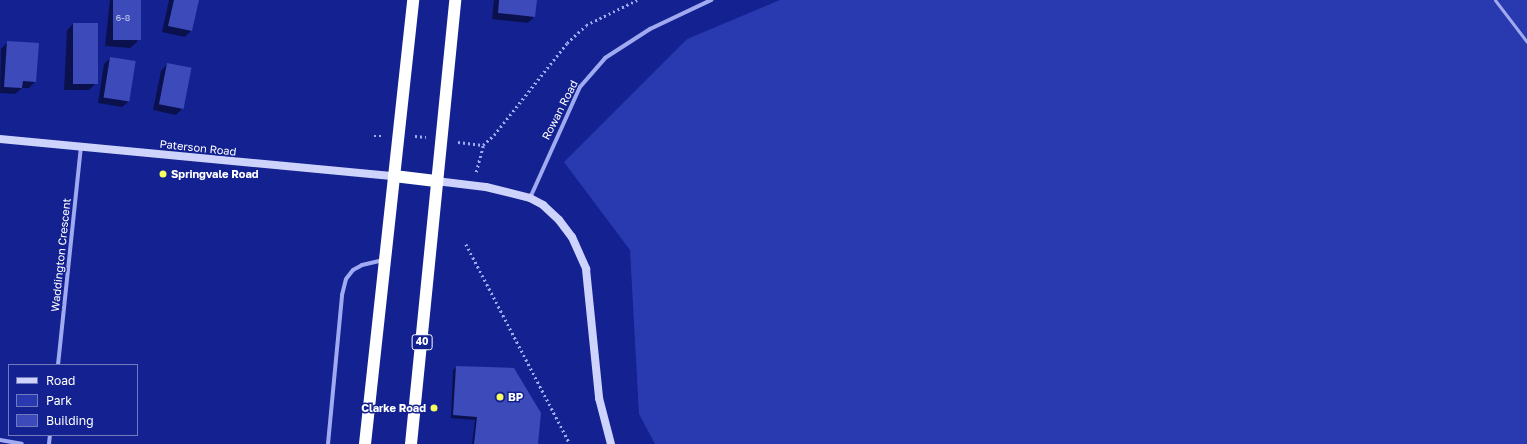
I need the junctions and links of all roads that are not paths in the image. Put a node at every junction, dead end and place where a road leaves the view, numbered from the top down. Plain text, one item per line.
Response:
1 (413, 0) edge
2 (456, 0) edge
3 (711, 0) edge
4 (1495, 0) edge
5 (1527, 42) edge
6 (0, 139) edge
7 (81, 147) junction
8 (394, 176) junction
9 (436, 181) junction
10 (530, 198) junction
11 (385, 259) junction
12 (58, 364) edge
13 (0, 440) edge
14 (22, 444) edge
15 (328, 444) edge
16 (365, 444) edge
17 (411, 444) edge
18 (611, 444) edge

1 - 8 highway
2 - 9 highway, 40
3 - 10 street, Rowan Road
4 - 5 lane
6 - 7 street, Paterson Road
7 - 8 street, Paterson Road
7 - 12 street, Waddington Crescent
8 - 9 highway
8 - 11 highway
9 - 10 street
9 - 17 highway, 40
10 - 18 street
11 - 15 street
11 - 16 highway
13 - 14 street

